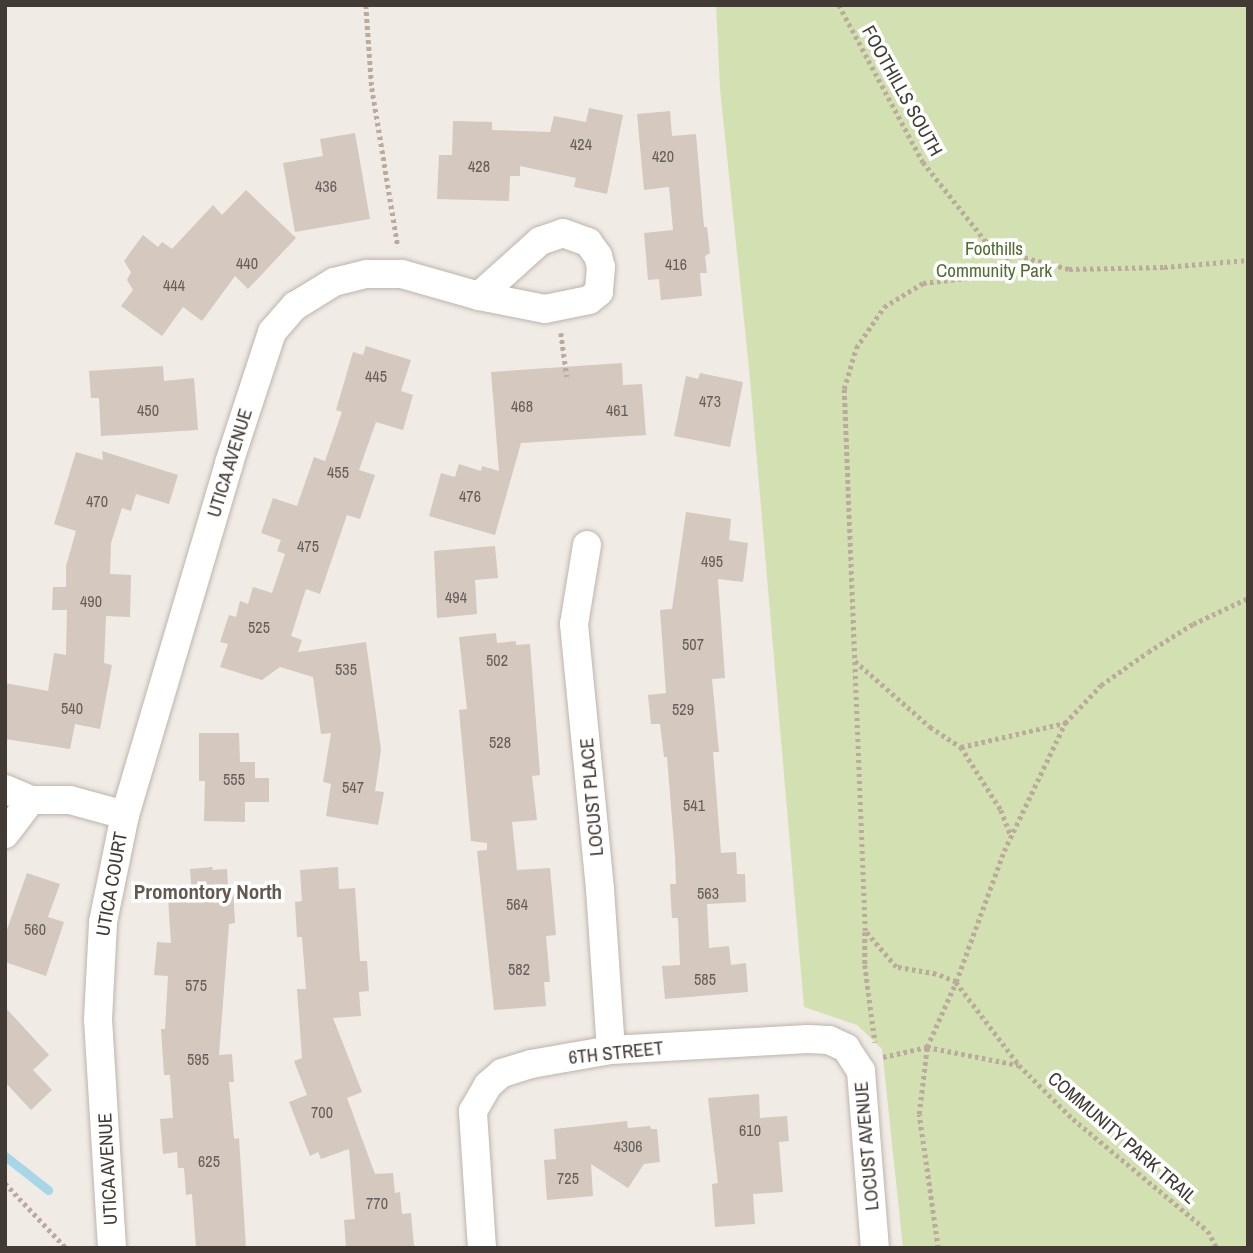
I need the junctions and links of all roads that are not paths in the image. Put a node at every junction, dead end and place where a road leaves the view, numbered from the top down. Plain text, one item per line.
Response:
1 (479, 296) junction
2 (587, 545) dead end
3 (5, 789) edge
4 (31, 800) junction
5 (125, 815) junction
6 (5, 834) edge
7 (846, 1048) joint
8 (611, 1050) junction
9 (103, 1091) joint
10 (112, 1248) edge
11 (482, 1248) edge
12 (875, 1248) edge

1 - 1 street, UTICA AVENUE
1 - 5 street, UTICA AVENUE
2 - 8 street, LOCUST PLACE
3 - 4 street, UTICA COURT
4 - 5 street, UTICA COURT
4 - 6 street
5 - 9 street, UTICA COURT
7 - 8 street, 6TH STREET
7 - 12 street, LOCUST AVENUE
8 - 11 street, 6TH STREET
9 - 10 street, UTICA AVENUE

